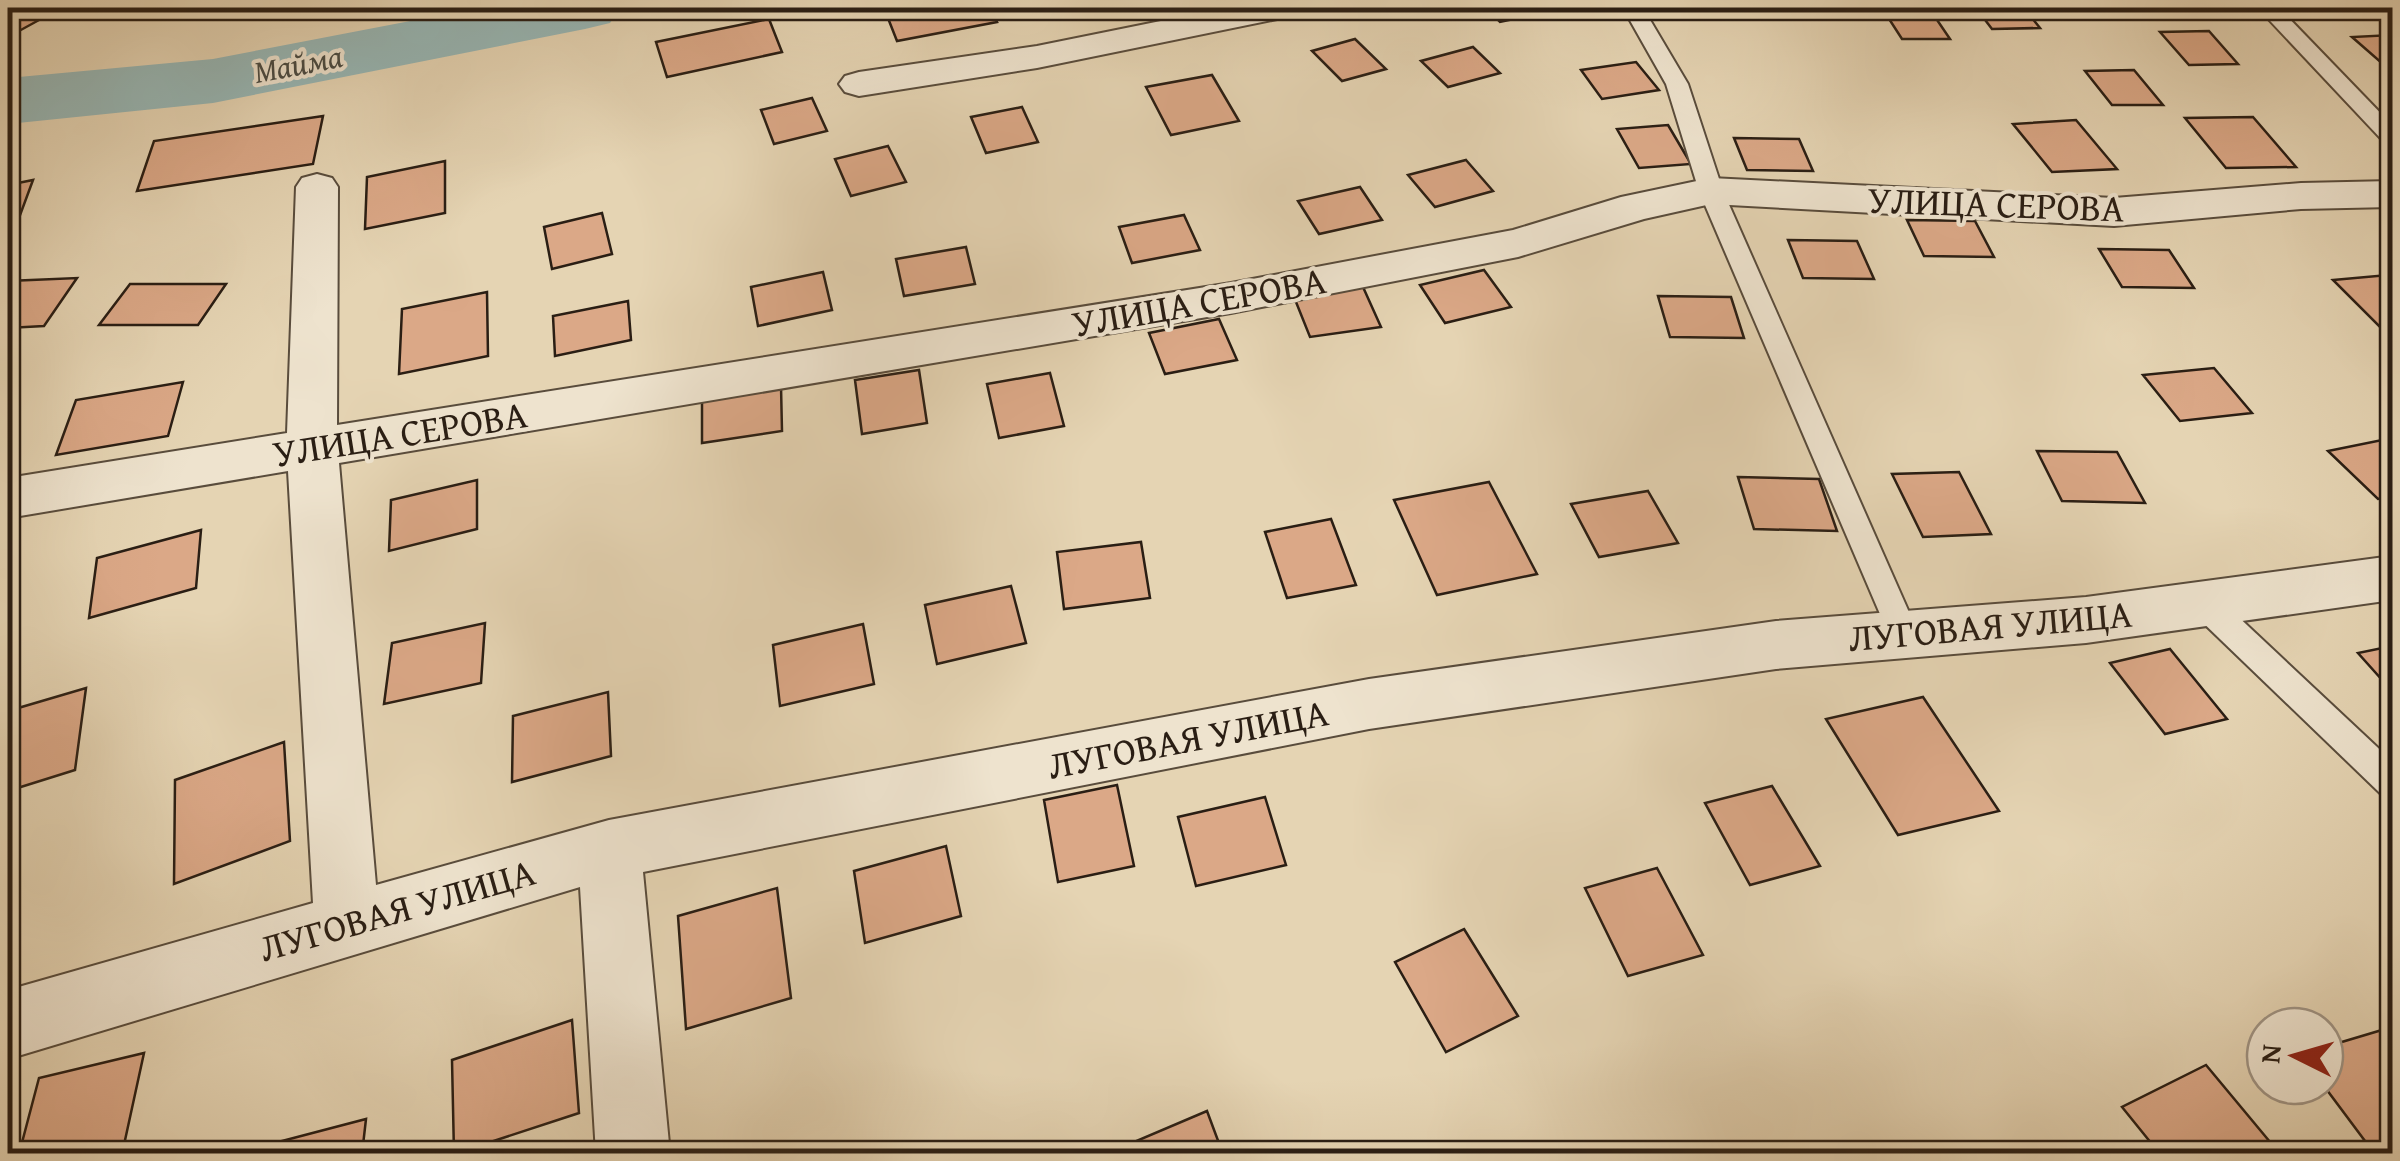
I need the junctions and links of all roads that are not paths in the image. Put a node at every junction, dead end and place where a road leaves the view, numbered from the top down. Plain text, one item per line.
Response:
1 (1277, 8) edge
2 (1632, 8) edge
3 (2268, 8) edge
4 (859, 84) dead end
5 (2392, 137) edge
6 (317, 187) dead end
7 (1711, 190) junction
8 (2392, 194) edge
9 (312, 448) junction
10 (8, 498) edge
11 (2392, 578) edge
12 (2204, 606) junction
13 (1904, 635) junction
14 (2392, 782) edge
15 (609, 849) junction
16 (347, 925) junction
17 (8, 1024) edge
18 (633, 1154) edge

1 - 4 street
2 - 7 lane
3 - 5 lane
6 - 9 street
7 - 8 street, УЛИЦА СЕРОВА
7 - 9 street, УЛИЦА СЕРОВА
7 - 13 lane
9 - 10 street, УЛИЦА СЕРОВА
9 - 16 street
11 - 12 street, ЛУГОВАЯ УЛИЦА
12 - 13 street, ЛУГОВАЯ УЛИЦА
12 - 14 lane
13 - 15 street, ЛУГОВАЯ УЛИЦА
15 - 16 street, ЛУГОВАЯ УЛИЦА
15 - 18 street
16 - 17 street, ЛУГОВАЯ УЛИЦА

